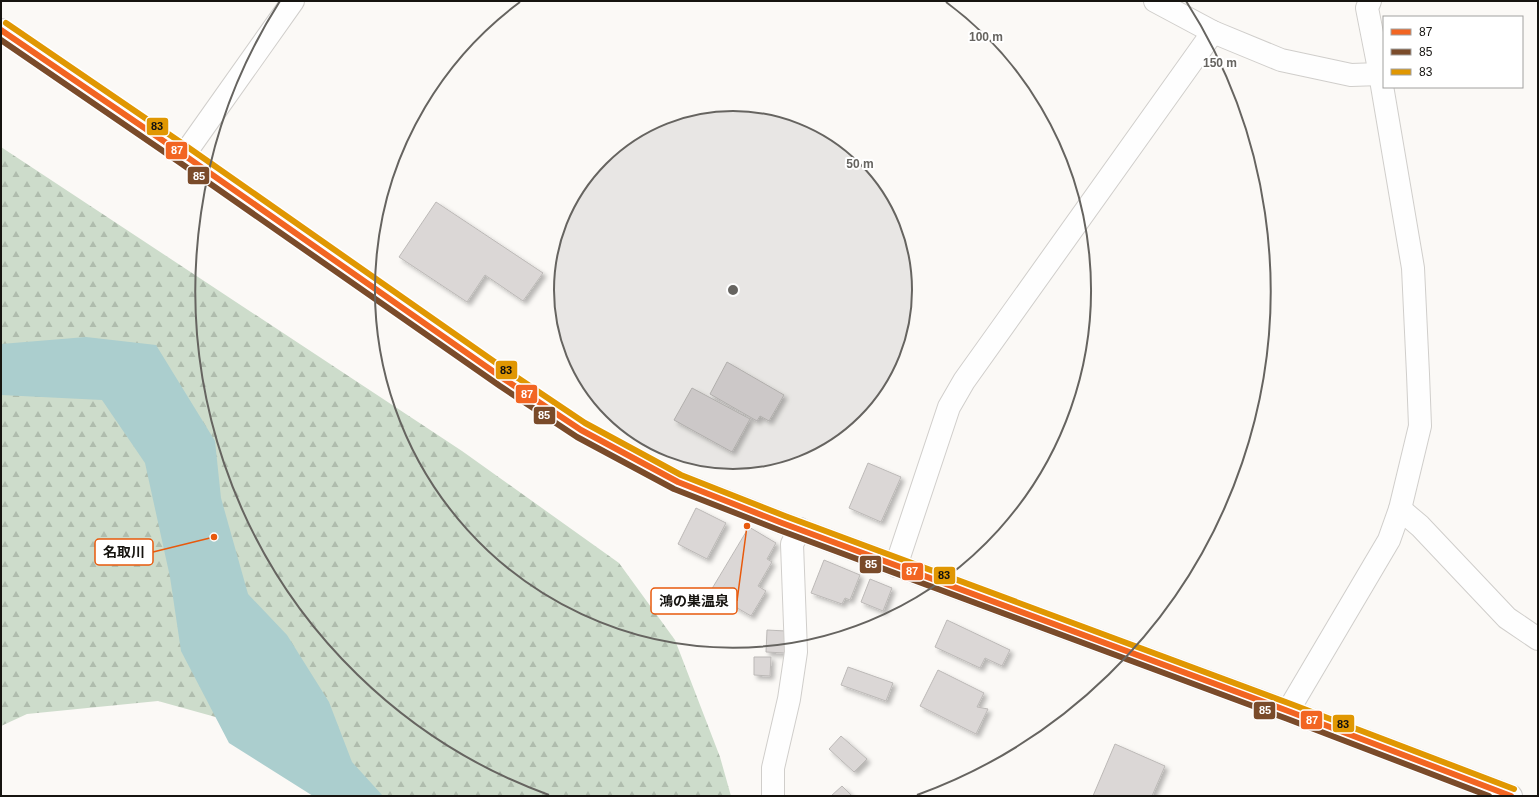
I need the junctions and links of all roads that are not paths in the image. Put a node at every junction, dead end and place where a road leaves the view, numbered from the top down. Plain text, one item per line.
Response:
1 (293, 1) edge
2 (1155, 1) edge
3 (1370, 1) edge
4 (1, 30) edge
5 (1213, 32) junction
6 (1380, 74) junction
7 (184, 155) junction
8 (1400, 510) junction
9 (800, 529) junction
10 (896, 566) junction
11 (1538, 639) edge
12 (1288, 711) junction
13 (773, 796) edge
14 (1511, 796) edge

1 - 7 street
2 - 5 street
3 - 6 street
4 - 7 street
5 - 6 street
5 - 10 street
6 - 8 street
7 - 9 street
8 - 11 street
8 - 12 street
9 - 10 street
9 - 13 street
10 - 12 street
12 - 14 street

